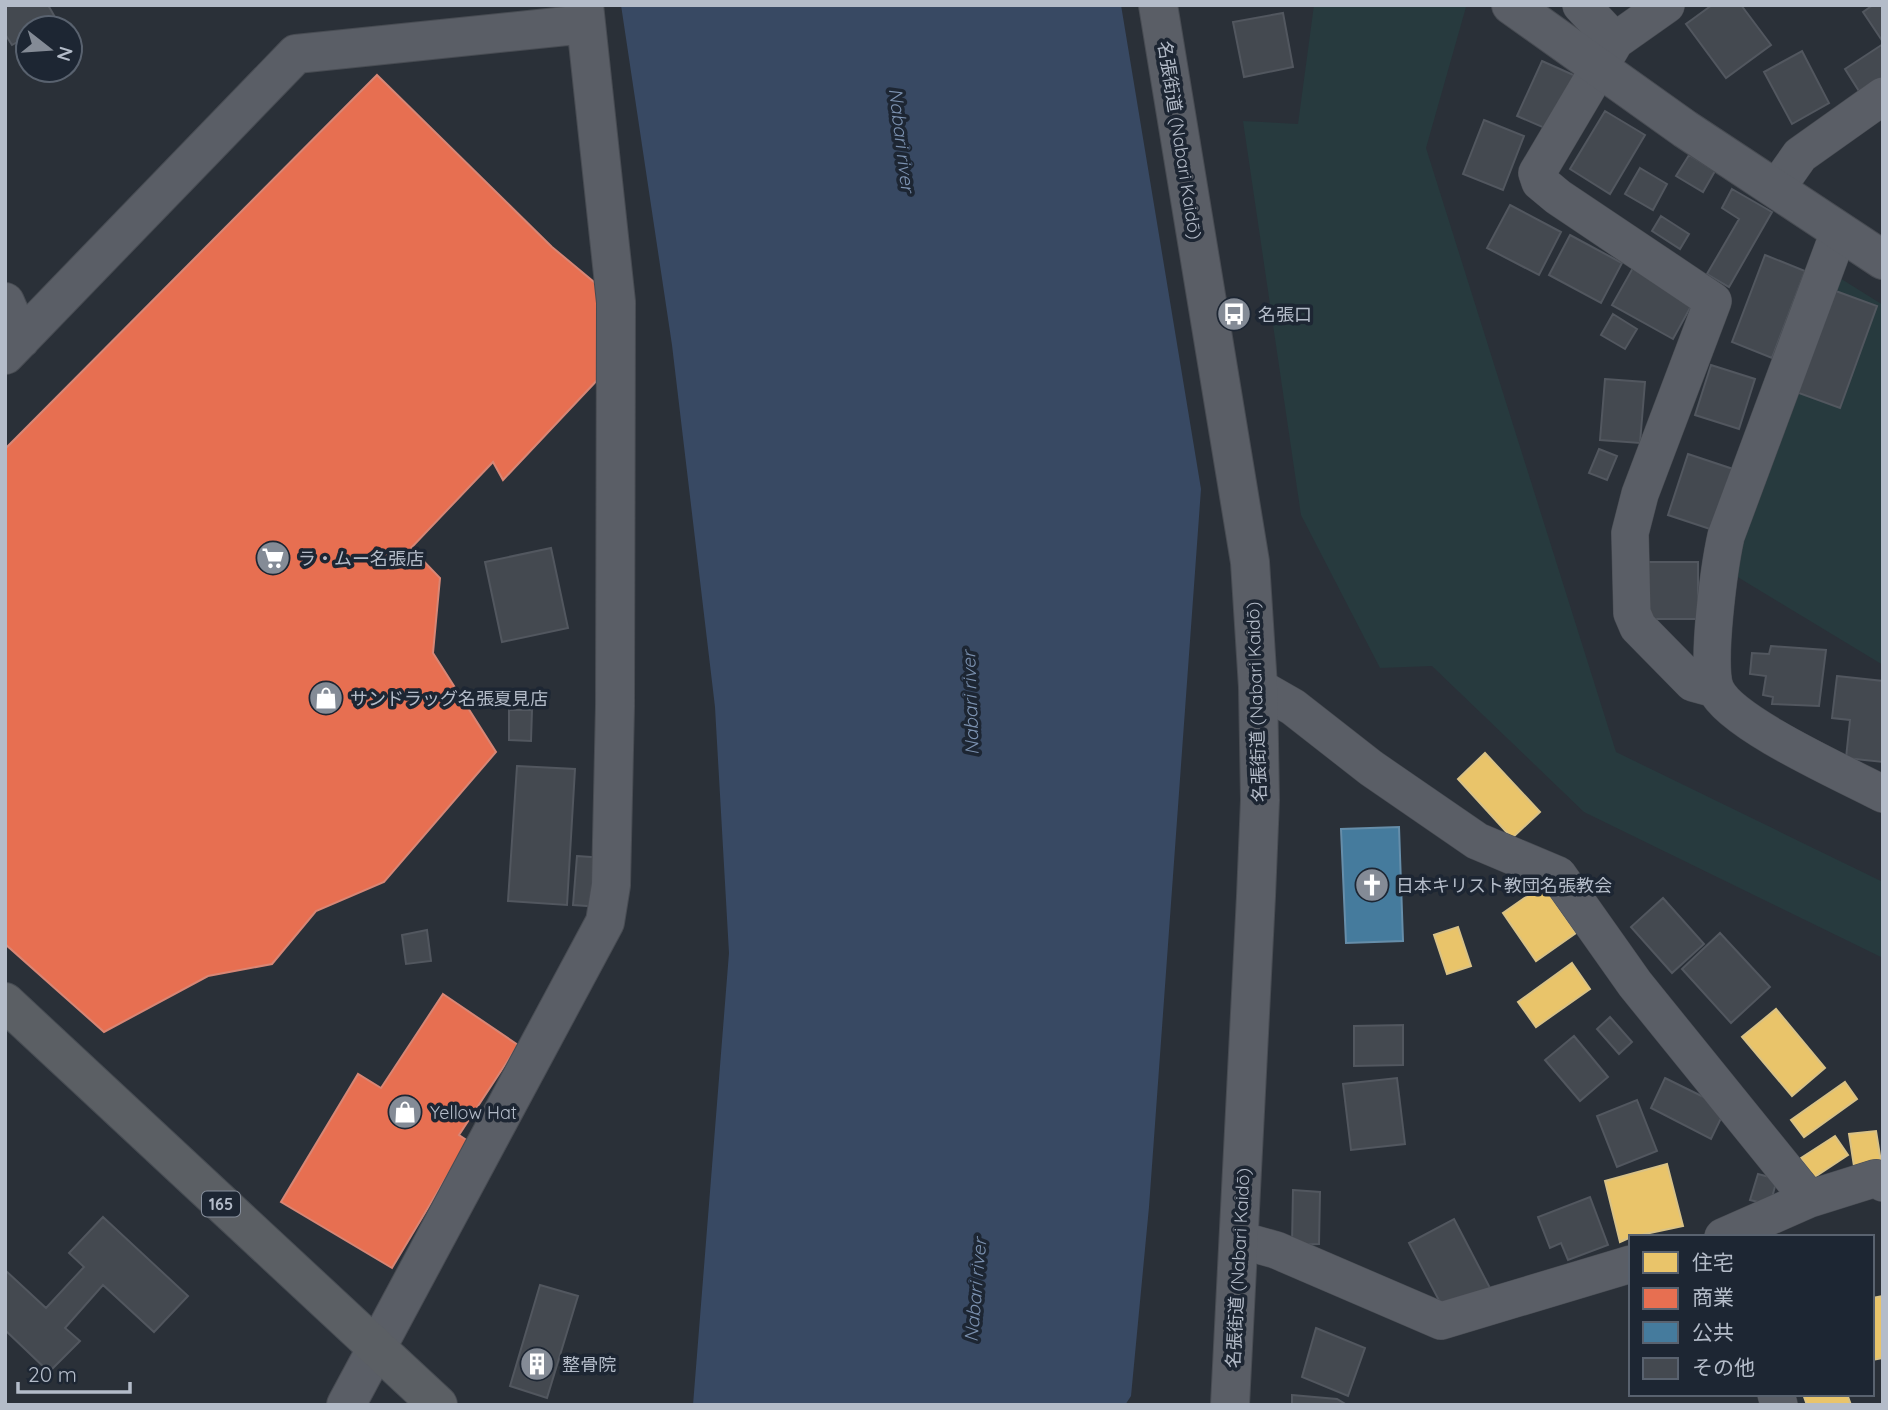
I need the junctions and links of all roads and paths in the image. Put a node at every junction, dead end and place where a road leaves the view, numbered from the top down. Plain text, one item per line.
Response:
1 (1158, 5) edge
2 (1511, 5) edge
3 (1581, 5) edge
4 (1666, 5) edge
5 (585, 15) edge
6 (1607, 54) junction
7 (1883, 96) edge
8 (1776, 189) junction
9 (1839, 232) junction
10 (1883, 260) edge
11 (5, 302) edge
12 (13, 347) edge
13 (1258, 687) junction
14 (1715, 690) junction
15 (1883, 794) edge
16 (5, 1002) edge
17 (1883, 1183) edge
18 (1809, 1199) junction
19 (1727, 1235) edge
20 (1240, 1240) junction
21 (1629, 1265) edge
22 (375, 1347) junction
23 (346, 1405) edge
24 (438, 1405) edge
25 (1230, 1405) edge

1 - 13 street, 名張街道 (Nabari Kaidō)
2 - 6 street
3 - 6 street
4 - 6 street
5 - 12 street
5 - 22 street
6 - 8 street
6 - 14 street
7 - 8 street
8 - 9 street
9 - 10 street
9 - 14 street
11 - 12 street
13 - 18 street
13 - 20 street, 名張街道 (Nabari Kaidō)
14 - 15 street
16 - 22 highway, 165
17 - 18 street
18 - 19 street
20 - 21 street
20 - 25 street, 名張街道 (Nabari Kaidō)
22 - 23 street
22 - 24 highway, 165

